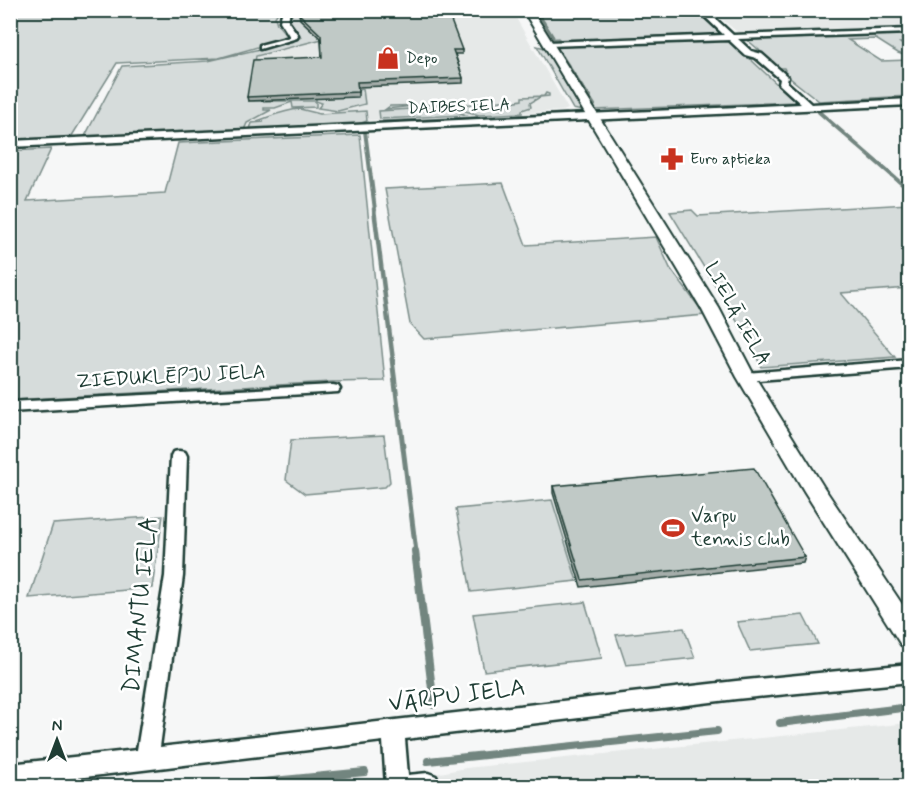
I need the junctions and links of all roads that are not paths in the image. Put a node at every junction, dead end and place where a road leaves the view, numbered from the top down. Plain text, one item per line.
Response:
1 (287, 10) edge
2 (527, 10) edge
3 (701, 10) edge
4 (909, 31) edge
5 (730, 37) junction
6 (548, 44) junction
7 (263, 47) dead end
8 (909, 102) edge
9 (809, 107) junction
10 (592, 117) junction
11 (10, 144) edge
12 (909, 364) edge
13 (747, 377) junction
14 (333, 389) dead end
15 (10, 407) edge
16 (179, 456) dead end
17 (909, 638) edge
18 (909, 673) edge
19 (393, 731) junction
20 (147, 760) junction
21 (10, 775) edge
22 (397, 786) edge
23 (402, 786) edge
24 (428, 786) edge

1 - 7 street
2 - 6 street, LIELĀ IELA
3 - 5 street
4 - 5 street
5 - 6 street
5 - 9 street
6 - 10 street, LIELĀ IELA
8 - 9 street, DAIBES IELA
9 - 10 street, DAIBES IELA
10 - 11 street, DAIBES IELA
10 - 13 street, LIELĀ IELA
12 - 13 street
13 - 17 street, LIELĀ IELA
14 - 15 street, ZIEDUKLĒPJU IELA
16 - 20 street, DIMANTU IELA
18 - 19 street, VĀRPU IELA
19 - 20 street, VĀRPU IELA
19 - 22 street
20 - 21 street, VĀRPU IELA
23 - 24 street

